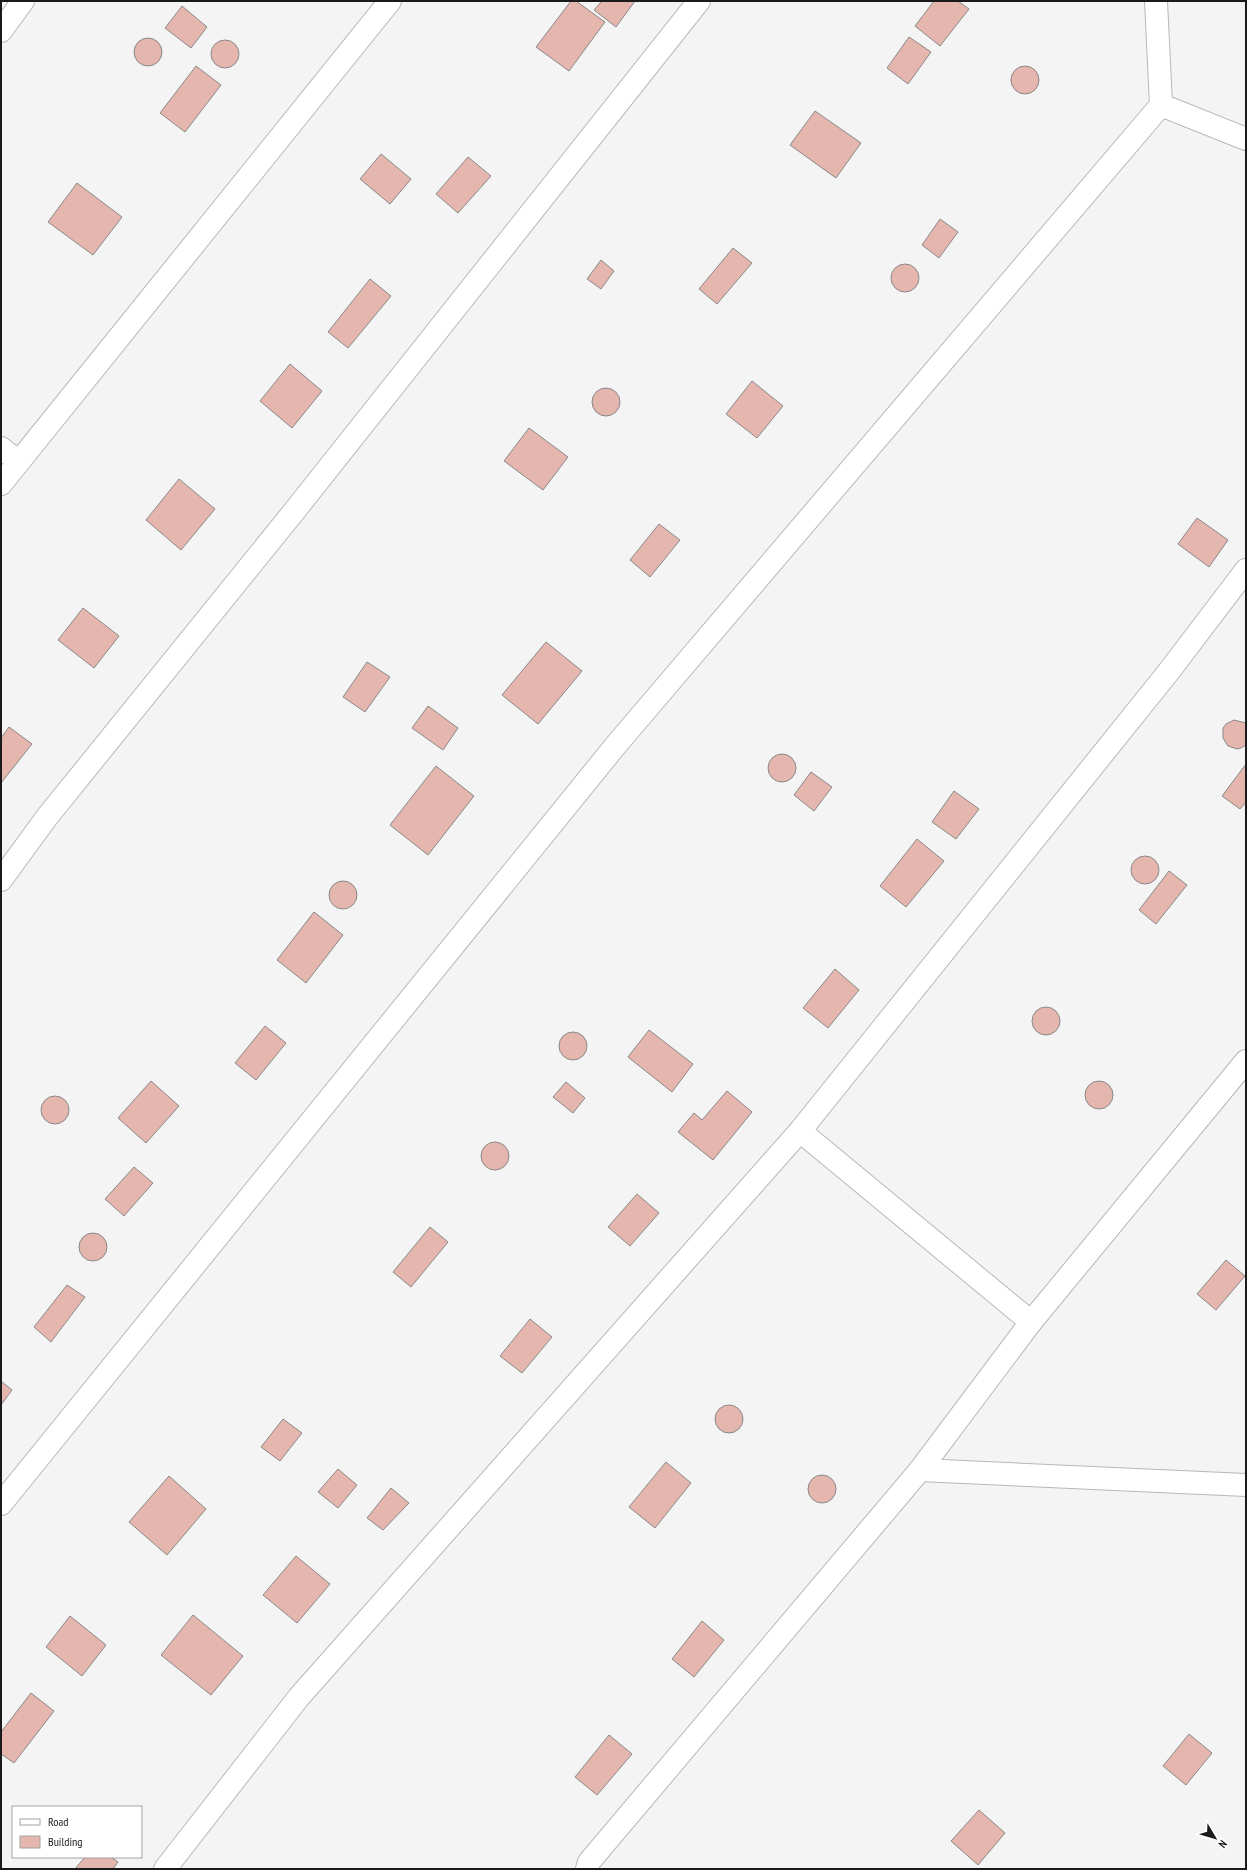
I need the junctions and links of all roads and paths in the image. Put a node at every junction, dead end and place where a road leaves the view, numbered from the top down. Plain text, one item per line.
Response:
1 (23, 1) edge
2 (390, 1) edge
3 (699, 1) edge
4 (1156, 1) edge
5 (1, 31) edge
6 (1161, 105) junction
7 (1246, 139) edge
8 (1, 448) edge
9 (18, 462) junction
10 (1, 484) edge
11 (1246, 570) edge
12 (1, 880) edge
13 (1246, 1062) edge
14 (800, 1131) junction
15 (1031, 1322) junction
16 (920, 1470) junction
17 (1246, 1485) edge
18 (1, 1504) edge
19 (165, 1869) edge
20 (588, 1869) edge

1 - 5 street
2 - 9 street
3 - 12 street
4 - 6 street
6 - 7 street
6 - 18 street
8 - 9 street
9 - 10 street
11 - 14 street
13 - 15 street
14 - 15 street
14 - 19 street
15 - 16 street
16 - 17 street
16 - 20 street

